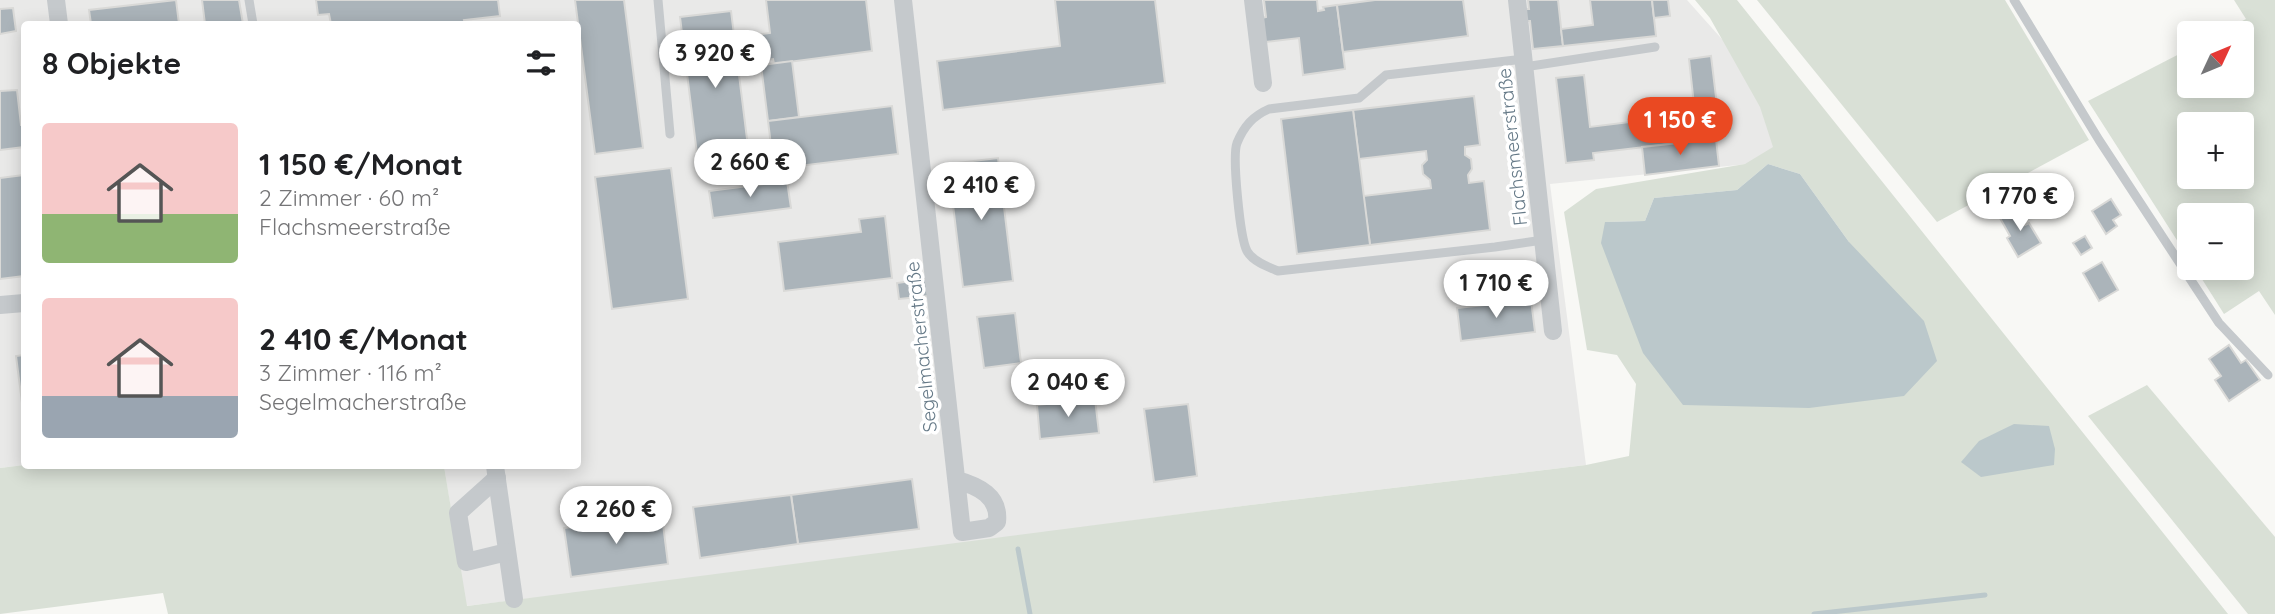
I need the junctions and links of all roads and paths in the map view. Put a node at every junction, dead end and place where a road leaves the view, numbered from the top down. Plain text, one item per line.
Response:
1 (56, 0) edge
2 (249, 0) edge
3 (658, 0) edge
4 (903, 0) edge
5 (1253, 0) edge
6 (1517, 0) edge
7 (2014, 0) edge
8 (59, 21) edge
9 (252, 21) edge
10 (1655, 47) dead end
11 (1524, 63) junction
12 (1264, 83) dead end
13 (670, 134) dead end
14 (1543, 240) junction
15 (21, 303) edge
16 (0, 305) edge
17 (1553, 331) dead end
18 (2267, 375) dead end
19 (496, 472) edge
20 (957, 480) dead end
21 (507, 552) junction
22 (514, 599) dead end

1 - 8 street
2 - 9 lane
3 - 13 lane
4 - 20 street, Segelmacherstraße
5 - 12 street
6 - 11 street, Flachsmeerstraße
7 - 18 lane
10 - 11 lane
11 - 14 street, Flachsmeerstraße
11 - 14 lane
14 - 17 street, Flachsmeerstraße
15 - 16 street
19 - 21 street
19 - 21 street
21 - 22 street

